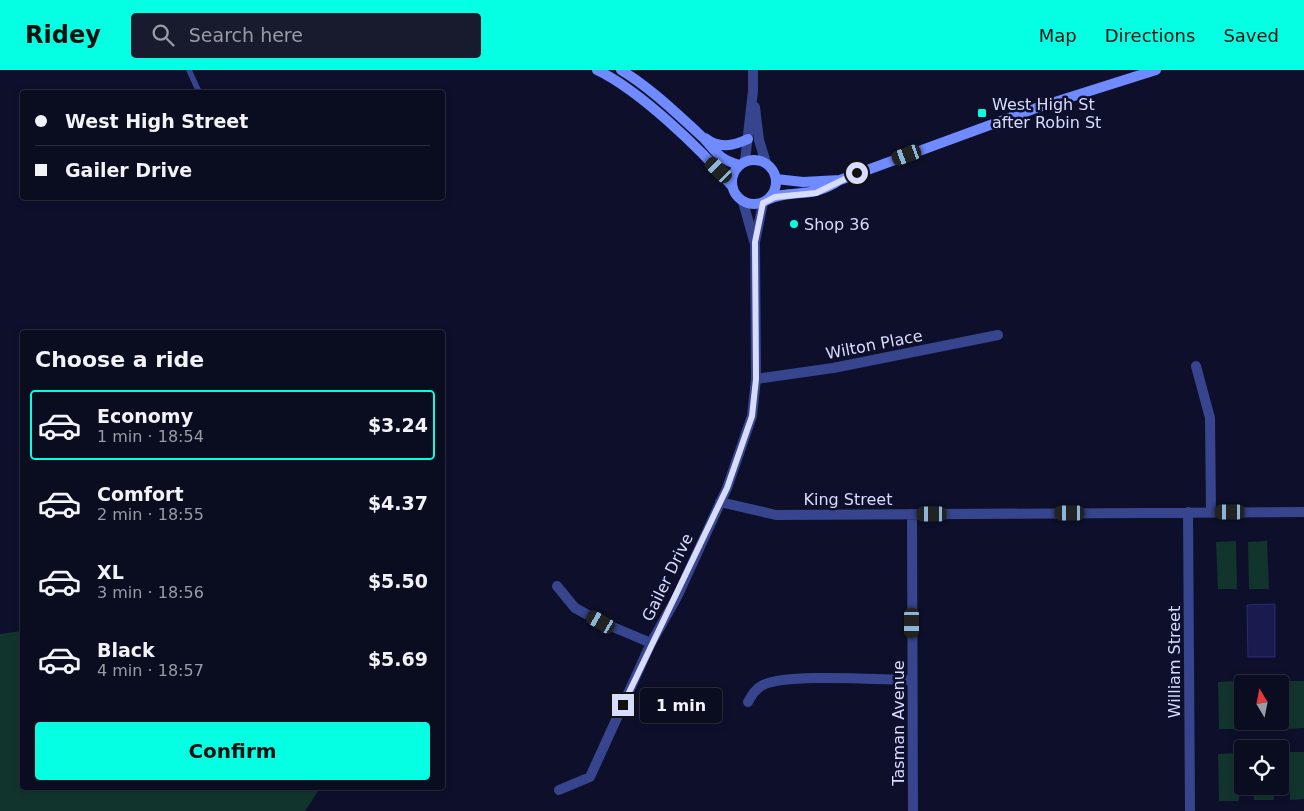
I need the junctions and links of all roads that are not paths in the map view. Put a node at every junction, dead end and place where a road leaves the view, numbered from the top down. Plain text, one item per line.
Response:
1 (189, 70) edge
2 (597, 70) edge
3 (621, 70) edge
4 (753, 70) edge
5 (1156, 70) edge
6 (198, 90) edge
7 (753, 91) junction
8 (704, 138) junction
9 (748, 139) junction
10 (742, 163) junction
11 (766, 163) junction
12 (776, 179) junction
13 (840, 180) junction
14 (731, 185) junction
15 (743, 202) junction
16 (765, 202) junction
17 (755, 242) junction
18 (998, 335) dead end
19 (1196, 366) dead end
20 (756, 379) junction
21 (720, 502) junction
22 (1188, 512) junction
23 (1211, 512) junction
24 (1304, 512) edge
25 (912, 514) junction
26 (557, 586) dead end
27 (651, 643) junction
28 (912, 680) junction
29 (748, 702) dead end
30 (559, 790) dead end
31 (913, 811) edge
32 (1190, 811) edge

1 - 6 lane
2 - 14 main road
3 - 8 main road
4 - 7 street
5 - 13 main road
7 - 9 street
7 - 11 street
8 - 9 main road
8 - 10 main road
9 - 10 street
10 - 11 main road
10 - 14 main road
11 - 12 main road
12 - 13 main road
12 - 16 main road
13 - 16 main road
14 - 15 main road
15 - 16 main road
15 - 17 street
16 - 17 street
17 - 20 street
18 - 20 street, Wilton Place
19 - 23 street
20 - 21 street
21 - 25 street, King Street
21 - 27 street, Gailer Drive
22 - 23 street, King Street
22 - 25 street, King Street
22 - 32 street, William Street
23 - 24 street, King Street
25 - 28 street, Tasman Avenue
26 - 27 street
27 - 30 street, Gailer Drive
28 - 29 street
28 - 31 street, Tasman Avenue

